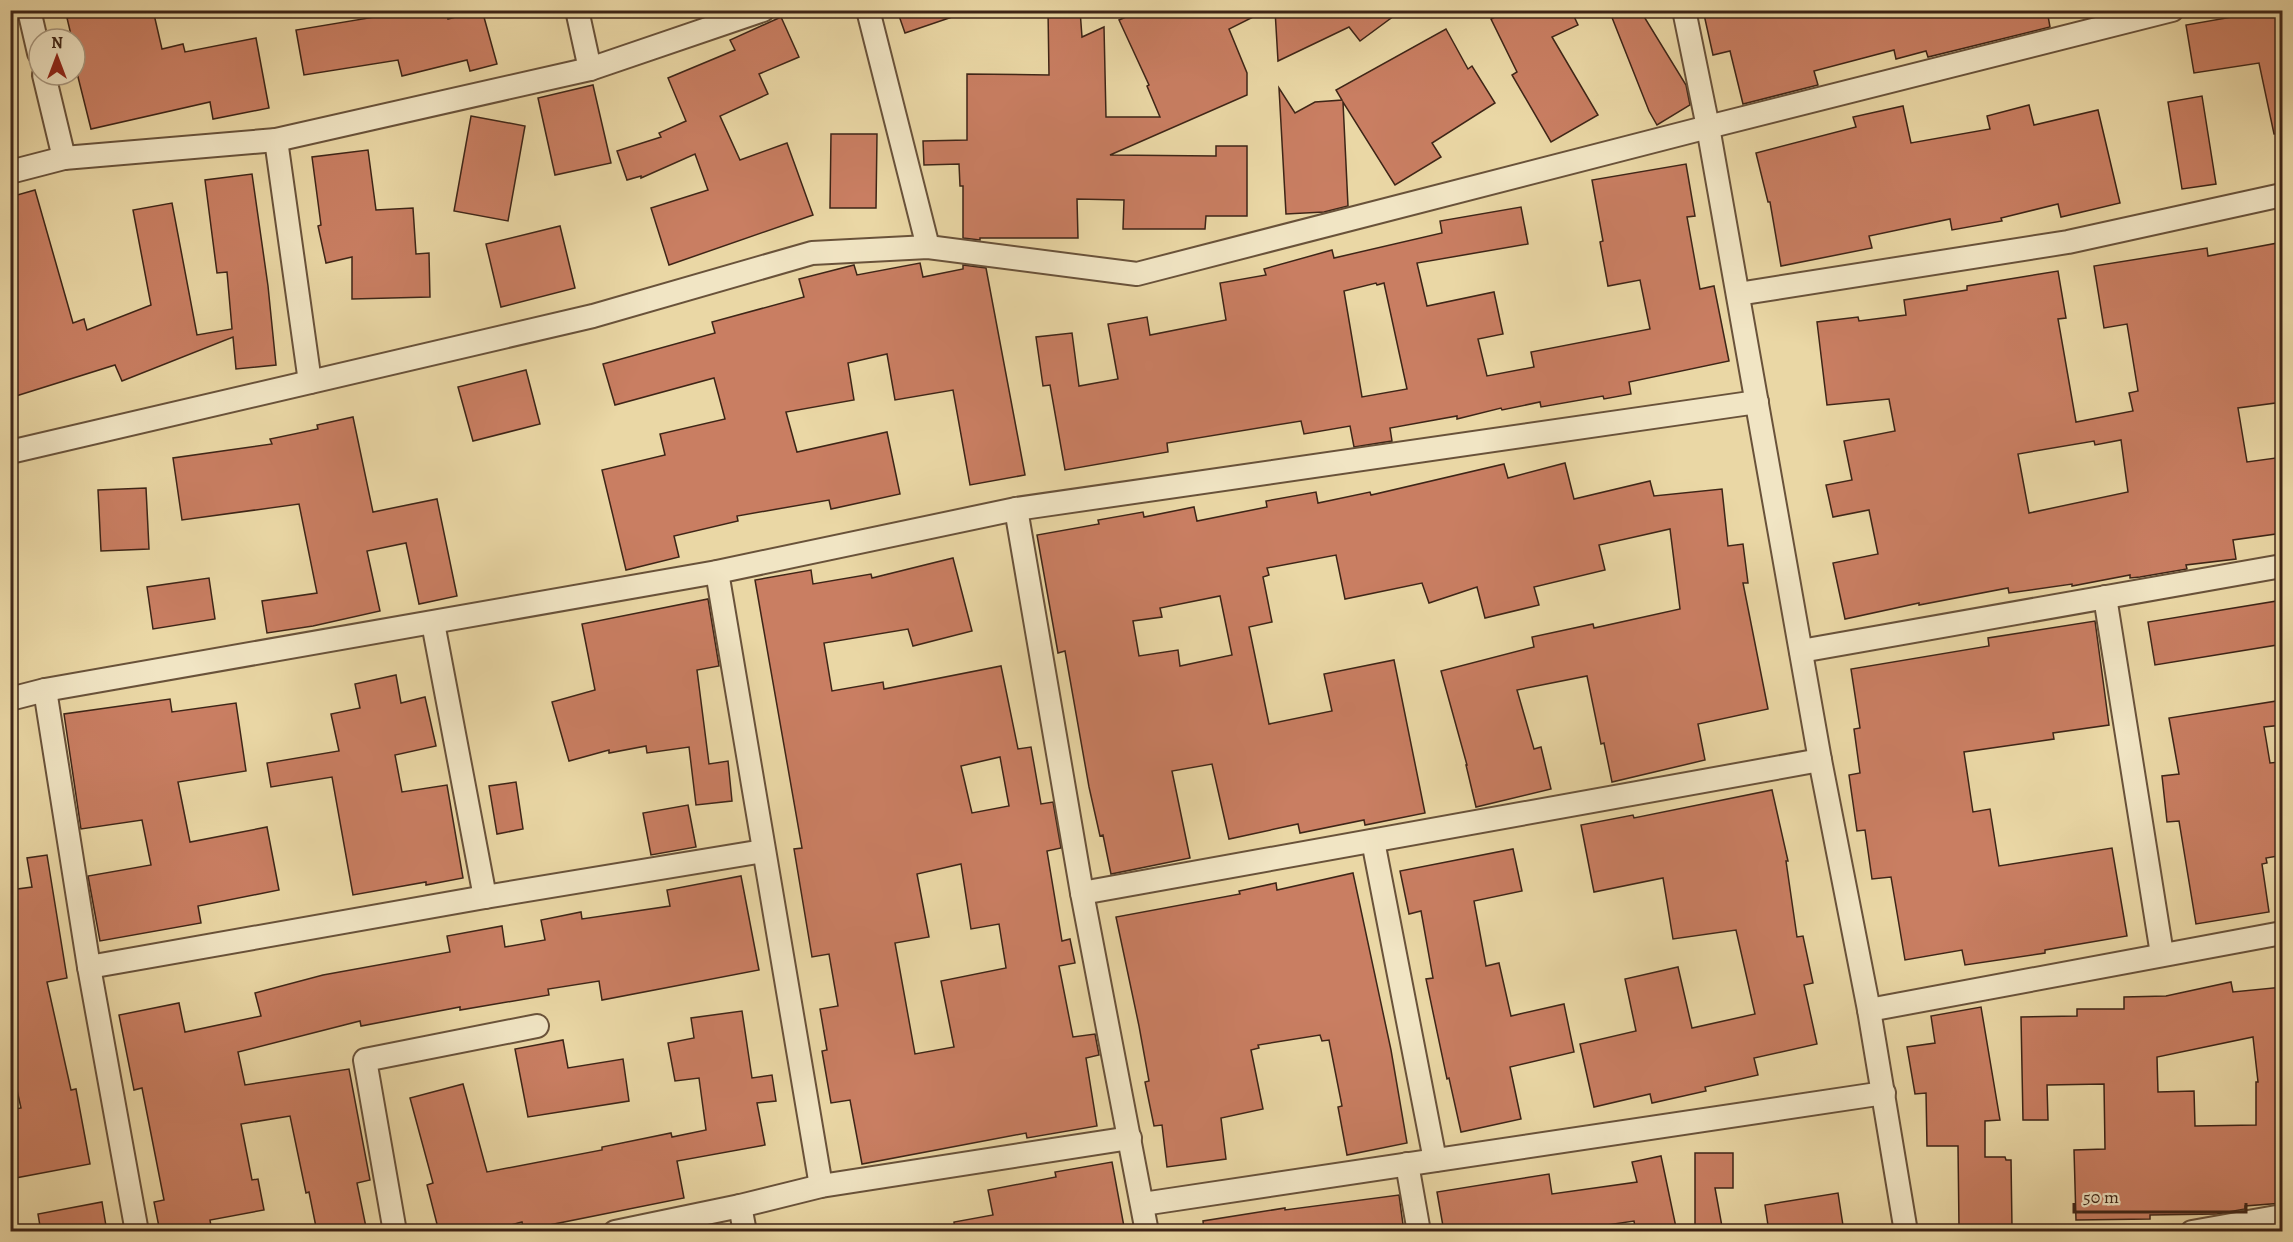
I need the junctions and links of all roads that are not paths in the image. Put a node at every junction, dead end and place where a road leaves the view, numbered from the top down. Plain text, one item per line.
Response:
1 (29, 10) edge
2 (577, 10) edge
3 (763, 10) edge
4 (868, 10) edge
5 (1684, 10) edge
6 (2172, 10) edge
7 (33, 27) edge
8 (590, 69) junction
9 (47, 87) edge
10 (1708, 127) junction
11 (276, 140) junction
12 (64, 158) junction
13 (10, 172) edge
14 (2283, 195) edge
15 (928, 247) junction
16 (1738, 294) junction
17 (310, 382) junction
18 (1757, 402) junction
19 (10, 452) edge
20 (1016, 509) junction
21 (2283, 566) edge
22 (717, 572) junction
23 (2105, 597) junction
24 (434, 623) junction
25 (1801, 651) junction
26 (45, 690) junction
27 (10, 699) edge
28 (1820, 760) junction
29 (1373, 841) junction
30 (763, 851) junction
31 (1082, 893) junction
32 (485, 897) junction
33 (2283, 933) edge
34 (2163, 954) junction
35 (89, 967) junction
36 (1869, 1010) junction
37 (537, 1026) dead end
38 (1884, 1093) junction
39 (1130, 1138) junction
40 (1435, 1160) junction
41 (1407, 1164) junction
42 (821, 1186) junction
43 (1143, 1204) junction
44 (740, 1206) junction
45 (2283, 1216) edge
46 (136, 1232) edge
47 (396, 1232) edge
48 (615, 1232) edge
49 (745, 1232) edge
50 (1147, 1232) edge
51 (1419, 1232) edge
52 (1906, 1232) edge
53 (2192, 1232) edge

1 - 7 street
2 - 8 street
3 - 8 street
4 - 15 street
5 - 10 street
6 - 10 street
8 - 11 street
9 - 12 street
10 - 15 street
10 - 16 street
11 - 12 street
11 - 17 street
12 - 13 street
14 - 16 street
15 - 17 street
16 - 18 street
17 - 19 street
18 - 20 street
18 - 25 street
20 - 22 street
20 - 31 street
21 - 23 street
22 - 24 street
22 - 30 street
23 - 25 street
23 - 34 street
24 - 26 street
24 - 32 street
25 - 28 street
26 - 27 street
26 - 35 street
28 - 29 street
28 - 36 street
29 - 31 street
29 - 40 street
30 - 32 street
30 - 42 street
31 - 39 street
32 - 35 street
33 - 34 street
34 - 36 street
35 - 46 street
36 - 38 street
37 - 47 street
38 - 40 street
38 - 52 street
39 - 42 street
39 - 43 street
40 - 41 street
41 - 43 street
41 - 51 street
42 - 44 street
43 - 50 street
44 - 48 street
44 - 49 street
45 - 53 street

